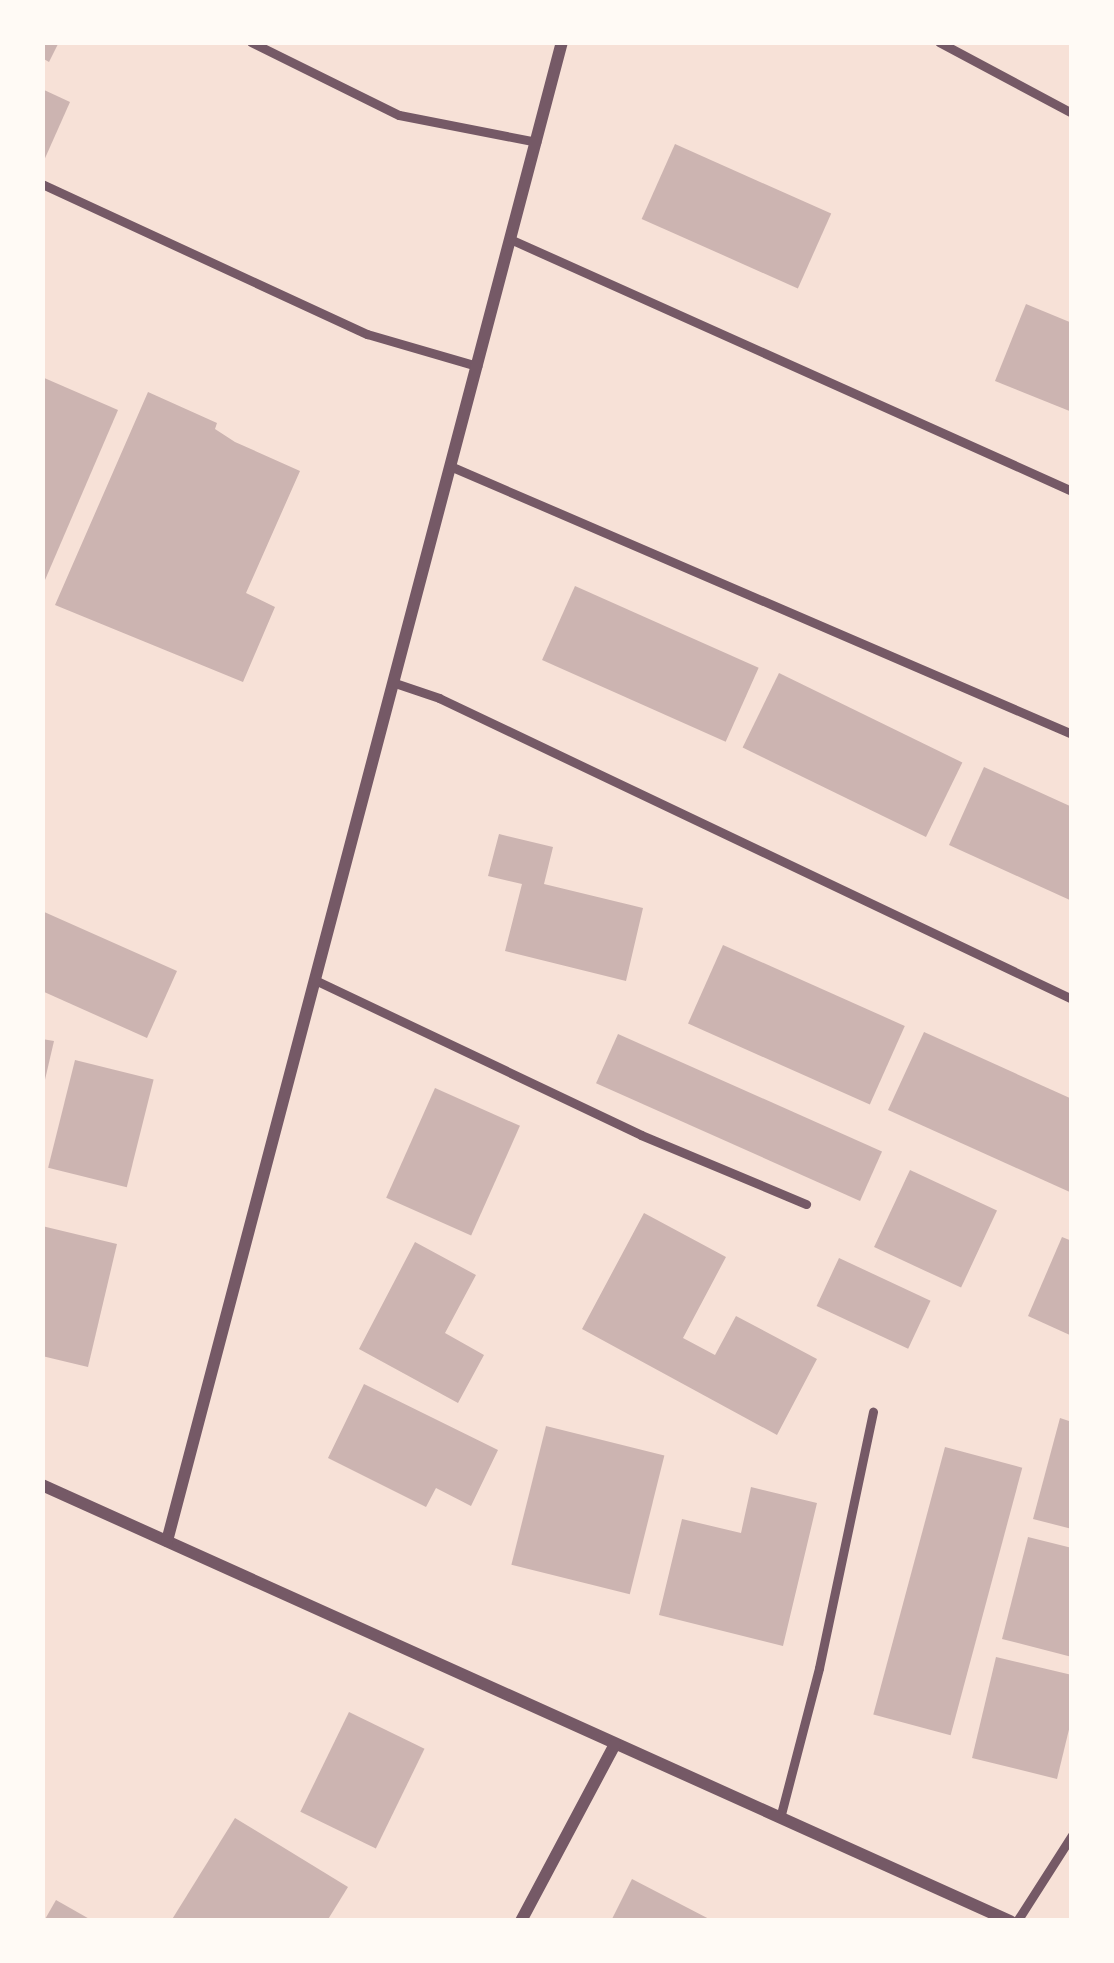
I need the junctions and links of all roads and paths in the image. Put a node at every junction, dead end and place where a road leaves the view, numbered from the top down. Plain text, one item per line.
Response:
1 (251, 42) edge
2 (562, 42) edge
3 (940, 42) edge
4 (1072, 113) edge
5 (536, 142) junction
6 (42, 184) edge
7 (510, 238) junction
8 (477, 366) junction
9 (450, 466) junction
10 (1072, 491) edge
11 (390, 681) junction
12 (1072, 734) edge
13 (314, 980) junction
14 (1072, 999) edge
15 (806, 1204) dead end
16 (873, 1412) dead end
17 (42, 1485) edge
18 (167, 1541) junction
19 (615, 1744) junction
20 (780, 1817) junction
21 (1072, 1835) edge
22 (521, 1921) edge
23 (1014, 1921) edge

1 - 5 lane
2 - 5 street
3 - 4 lane
5 - 7 street
6 - 8 lane
7 - 8 street
7 - 10 lane
8 - 9 street
9 - 11 street
9 - 12 lane
11 - 13 street
11 - 14 lane
13 - 15 lane
13 - 18 street
16 - 20 lane
17 - 18 street
18 - 19 street
19 - 20 street
19 - 22 street
20 - 23 street
21 - 23 lane

